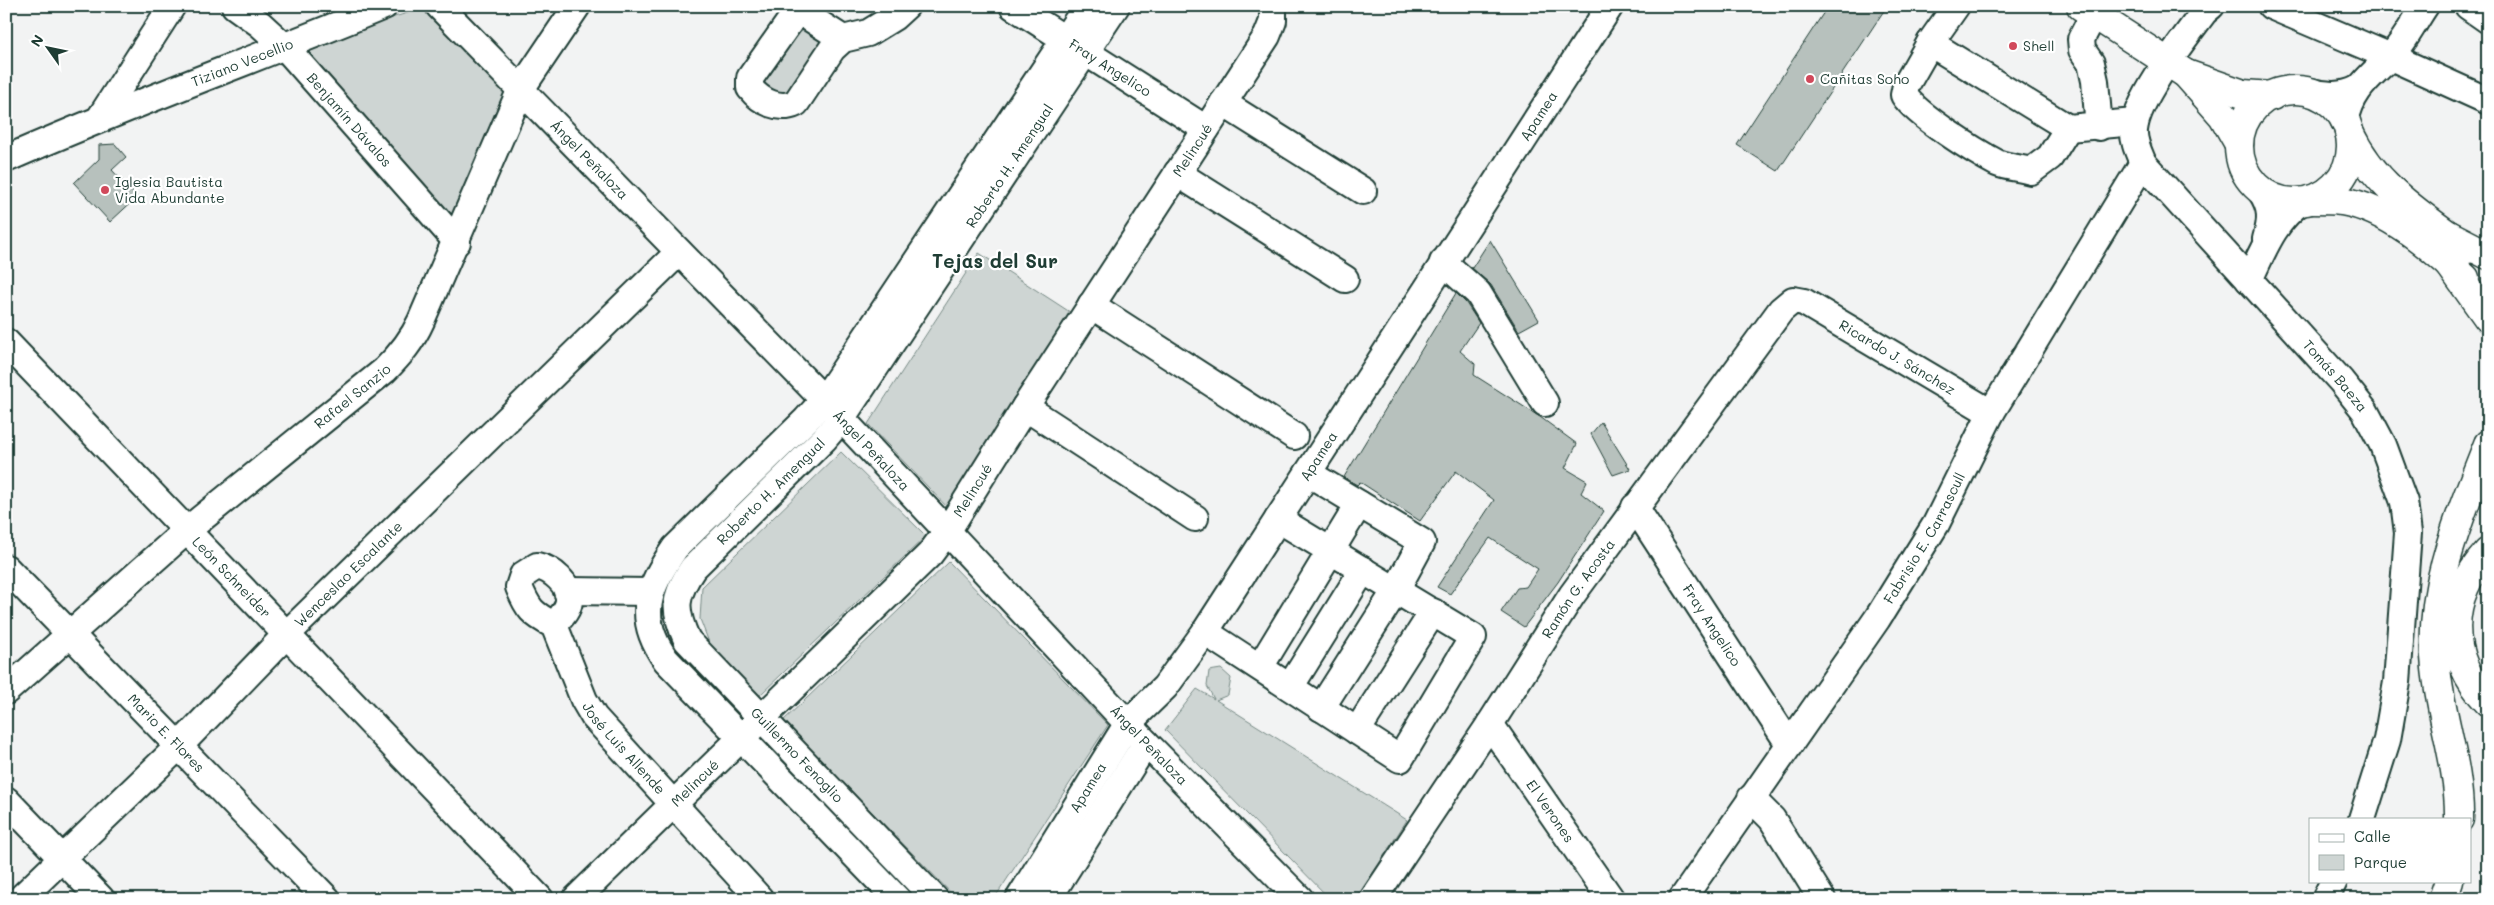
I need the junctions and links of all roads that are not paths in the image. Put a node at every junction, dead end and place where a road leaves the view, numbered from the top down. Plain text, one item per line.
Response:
1 (172, 6) edge
2 (235, 6) edge
3 (384, 6) edge
4 (439, 6) edge
5 (577, 6) edge
6 (906, 6) edge
7 (1013, 6) edge
8 (1087, 6) edge
9 (1116, 6) edge
10 (1273, 6) edge
11 (1610, 6) edge
12 (1956, 6) edge
13 (2211, 6) edge
14 (2271, 6) edge
15 (2425, 6) edge
16 (2468, 6) edge
17 (2087, 10) edge
18 (2488, 20) edge
19 (843, 39) dead end
20 (1930, 43) junction
21 (1075, 46) junction
22 (285, 47) junction
23 (2390, 57) junction
24 (2178, 68) junction
25 (520, 89) junction
26 (2358, 89) junction
27 (2305, 92) junction
28 (2272, 96) junction
29 (2488, 101) edge
30 (1223, 103) junction
31 (100, 118) junction
32 (2135, 122) junction
33 (2346, 126) junction
34 (2099, 127) junction
35 (2068, 128) junction
36 (1206, 129) junction
37 (2239, 144) junction
38 (6, 159) edge
39 (2143, 163) junction
40 (1178, 173) junction
41 (2261, 190) junction
42 (1363, 191) dead end
43 (2306, 200) junction
44 (2449, 235) junction
45 (457, 242) junction
46 (2264, 248) junction
47 (679, 252) junction
48 (2488, 254) edge
49 (1443, 262) junction
50 (2448, 262) junction
51 (2488, 266) edge
52 (1345, 279) dead end
53 (2250, 280) junction
54 (2488, 301) edge
55 (1804, 302) joint
56 (1091, 305) junction
57 (2488, 318) edge
58 (6, 342) edge
59 (824, 400) junction
60 (1546, 403) dead end
61 (1025, 407) junction
62 (1991, 413) junction
63 (841, 419) junction
64 (1294, 436) dead end
65 (2488, 444) edge
66 (1308, 473) junction
67 (1358, 504) junction
68 (1635, 507) junction
69 (1195, 518) dead end
70 (1278, 519) junction
71 (948, 530) junction
72 (186, 532) junction
73 (1330, 550) junction
74 (2488, 552) edge
75 (6, 568) edge
76 (1363, 570) junction
77 (1396, 590) junction
78 (567, 591) junction
79 (650, 597) junction
80 (677, 602) joint
81 (1433, 612) junction
82 (554, 624) junction
83 (1205, 632) junction
84 (70, 633) junction
85 (286, 635) junction
86 (1260, 667) junction
87 (1290, 687) junction
88 (6, 691) edge
89 (2488, 702) edge
90 (1321, 708) junction
91 (761, 719) junction
92 (1128, 723) junction
93 (1490, 724) junction
94 (1357, 731) junction
95 (741, 738) junction
96 (1146, 743) junction
97 (1789, 744) junction
98 (179, 746) junction
99 (1751, 798) junction
100 (6, 800) edge
101 (675, 803) junction
102 (2362, 818) edge
103 (2459, 818) edge
104 (62, 859) junction
105 (2334, 882) edge
106 (2449, 882) edge
107 (20, 899) edge
108 (101, 899) edge
109 (328, 899) edge
110 (540, 899) edge
111 (576, 899) edge
112 (760, 899) edge
113 (897, 899) edge
114 (936, 899) edge
115 (1019, 899) edge
116 (1048, 899) edge
117 (1300, 899) edge
118 (1374, 899) edge
119 (1611, 899) edge
120 (1682, 899) edge
121 (1822, 899) edge
122 (2325, 899) edge
123 (2444, 899) edge

1 - 31 street
2 - 22 street, Benjamín Dávalos
3 - 22 street, Tiziano Vecellio
4 - 25 street, Ángel Peñaloza
5 - 25 street, Rafael Sanzio
6 - 19 street
7 - 21 street, Fray Angelico
8 - 21 street, Roberto H. Amengual
9 - 21 street, Roberto H. Amengual
10 - 30 street, Melincué
11 - 49 street, Apamea
12 - 20 street
13 - 24 street, Tomás Baeza
14 - 23 street
15 - 23 street
16 - 18 street
17 - 24 main road
17 - 34 street
20 - 35 street
20 - 35 street
21 - 36 street, Fray Angelico
21 - 59 street, Roberto H. Amengual
21 - 63 street, Roberto H. Amengual
22 - 31 street, Tiziano Vecellio
22 - 45 street, Benjamín Dávalos
23 - 26 street
23 - 29 street
24 - 28 main road
24 - 32 street, Tomás Baeza
24 - 37 main road
25 - 45 street, Rafael Sanzio
25 - 47 street, Ángel Peñaloza
26 - 27 street
26 - 33 street
27 - 28 main road
27 - 33 main road
28 - 37 main road
30 - 36 street, Melincué
30 - 42 street
31 - 38 street, Tiziano Vecellio
32 - 34 street
32 - 39 street, Tomás Baeza
33 - 43 main road
33 - 44 main road
34 - 35 street
36 - 40 street, Melincué
37 - 41 main road
39 - 53 street, Tomás Baeza
39 - 62 street, Fabrisio E. Carrascull
40 - 52 street
40 - 56 street, Melincué
41 - 43 main road
41 - 46 street
43 - 46 street
43 - 50 main road
44 - 48 main road
44 - 51 main road
45 - 72 street, Rafael Sanzio
46 - 53 street
47 - 59 street, Ángel Peñaloza
47 - 85 street, Wenceslao Escalante
49 - 60 street
49 - 66 street, Apamea
50 - 54 main road
50 - 57 main road
53 - 102 street, Tomás Baeza
55 - 62 street, Ricardo J. Sánchez
55 - 68 street, Ramón G. Acosta
56 - 61 street, Melincué
56 - 64 street
58 - 72 street, León Schneider
59 - 63 street, Ángel Peñaloza
59 - 79 street, Roberto H. Amengual
61 - 69 street
61 - 71 street, Melincué
62 - 97 street, Fabrisio E. Carrascull
63 - 71 street, Ángel Peñaloza
63 - 80 street, Roberto H. Amengual
65 - 103 main road
66 - 67 street
66 - 70 street, Apamea
67 - 73 street
67 - 77 street
68 - 93 street, Ramón G. Acosta
68 - 97 street, Fray Angelico
70 - 73 street
70 - 83 street, Apamea
71 - 91 street, Melincué
71 - 92 street, Ángel Peñaloza
72 - 84 street, Rafael Sanzio
72 - 85 street, León Schneider
73 - 76 street
73 - 86 street
74 - 89 main road
75 - 84 street, Mario E. Flores
76 - 77 street
76 - 87 street
77 - 81 street
77 - 90 street
78 - 79 street
78 - 82 street
78 - 82 street
79 - 95 street, Guillermo Fenoglio
80 - 91 street, Guillermo Fenoglio
81 - 94 street
81 - 94 street
82 - 101 street, José Luis Allende
83 - 86 street
83 - 92 street, Apamea
84 - 88 street, Rafael Sanzio
84 - 98 street, Mario E. Flores
85 - 98 street, Wenceslao Escalante
85 - 110 street, León Schneider
86 - 87 street
87 - 90 street
90 - 94 street
91 - 95 street, Melincué
91 - 114 street, Guillermo Fenoglio
92 - 96 street, Ángel Peñaloza
92 - 115 street, Apamea
93 - 118 street, Ramón G. Acosta
93 - 119 street, El Verones
95 - 101 street, Melincué
95 - 113 street, Guillermo Fenoglio
96 - 116 street, Apamea
96 - 117 street, Ángel Peñaloza
97 - 99 street, Fabrisio E. Carrascull
98 - 104 street, Wenceslao Escalante
98 - 109 street, Mario E. Flores
99 - 120 street, Fabrisio E. Carrascull
99 - 121 street
100 - 104 street
101 - 111 street, Melincué
101 - 112 street, José Luis Allende
104 - 107 street, Wenceslao Escalante
104 - 108 street
105 - 122 street
106 - 123 main road

